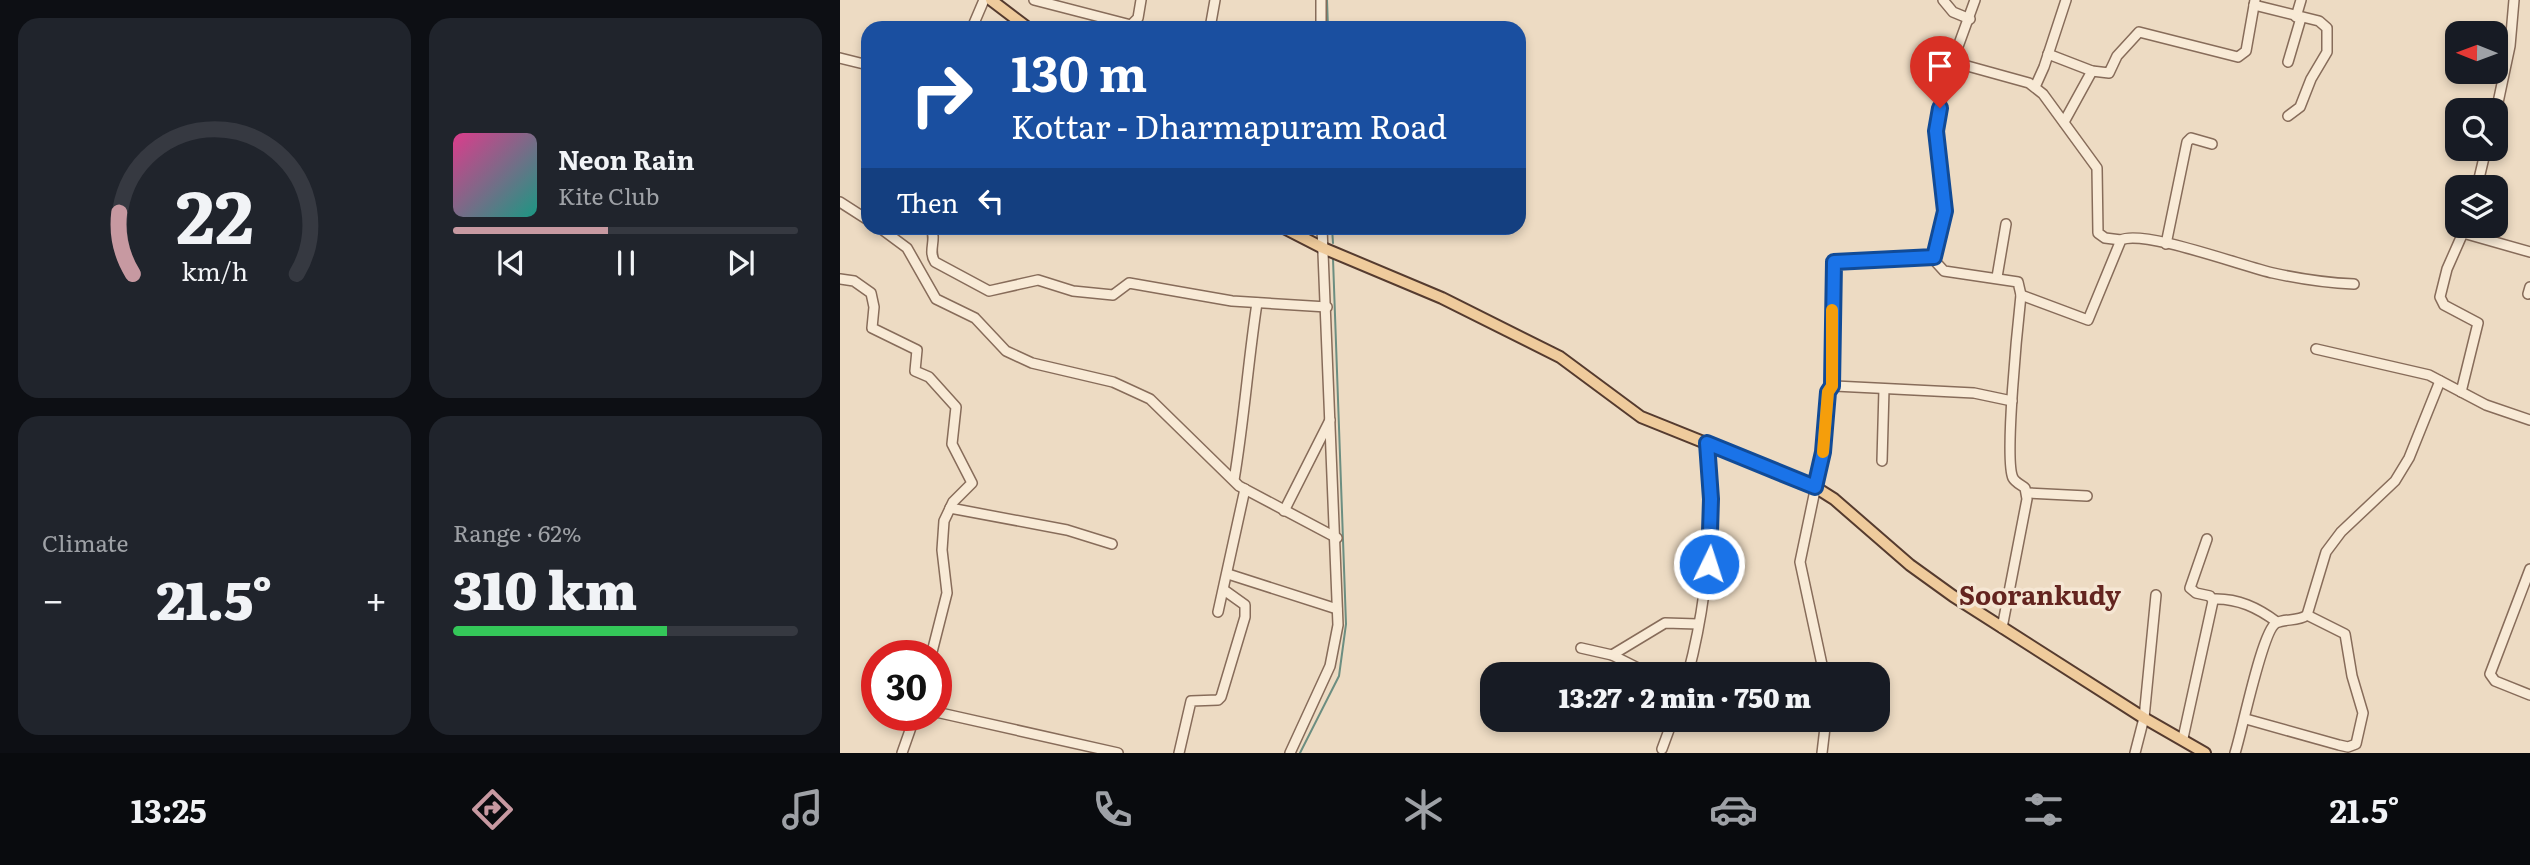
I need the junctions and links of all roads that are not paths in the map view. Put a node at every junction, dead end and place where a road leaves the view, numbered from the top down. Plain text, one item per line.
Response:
1 (984, 0) edge
2 (991, 0) edge
3 (1034, 0) edge
4 (1141, 0) edge
5 (1215, 0) edge
6 (1321, 0) edge
7 (1943, 0) edge
8 (1975, 0) edge
9 (2066, 0) edge
10 (2301, 0) edge
11 (2514, 0) edge
12 (2254, 3) edge
13 (2299, 18) junction
14 (1970, 19) junction
15 (975, 21) edge
16 (1018, 21) edge
17 (1115, 21) edge
18 (1135, 21) edge
19 (1211, 21) edge
20 (1321, 21) edge
21 (2049, 54) junction
22 (840, 58) edge
23 (1953, 62) junction
24 (2288, 62) dead end
25 (861, 63) edge
26 (2092, 71) junction
27 (2035, 87) junction
28 (2499, 98) edge
29 (2288, 116) dead end
30 (2064, 122) junction
31 (2212, 144) dead end
32 (840, 202) edge
33 (861, 216) edge
34 (2006, 224) dead end
35 (890, 235) edge
36 (933, 235) edge
37 (1297, 235) edge
38 (1322, 235) edge
39 (2461, 238) edge
40 (2490, 238) edge
41 (2122, 240) junction
42 (2166, 244) junction
43 (1322, 248) junction
44 (2530, 252) edge
45 (1934, 257) junction
46 (1997, 277) junction
47 (840, 279) edge
48 (2354, 284) dead end
49 (2021, 295) junction
50 (1257, 303) junction
51 (1327, 307) junction
52 (2316, 349) dead end
53 (2440, 381) junction
54 (1832, 386) junction
55 (1884, 389) junction
56 (2460, 392) junction
57 (2012, 401) junction
58 (1331, 419) junction
59 (2530, 420) edge
60 (1707, 443) junction
61 (1881, 461) dead end
62 (1234, 480) junction
63 (1815, 487) junction
64 (1245, 489) junction
65 (2027, 494) junction
66 (2087, 496) dead end
67 (950, 508) junction
68 (1284, 511) junction
69 (1336, 538) junction
70 (2207, 539) dead end
71 (1112, 544) dead end
72 (2530, 569) edge
73 (1227, 574) junction
74 (1224, 590) junction
75 (2156, 595) dead end
76 (2213, 599) junction
77 (1337, 609) junction
78 (1218, 611) dead end
79 (2308, 615) junction
80 (2277, 622) junction
81 (1698, 624) junction
82 (2002, 628) junction
83 (935, 640) edge
84 (1581, 648) dead end
85 (1612, 655) junction
86 (1626, 662) edge
87 (1690, 662) edge
88 (1821, 662) edge
89 (2530, 695) edge
90 (952, 716) edge
91 (2144, 718) junction
92 (2246, 719) junction
93 (910, 731) edge
94 (1668, 732) edge
95 (1824, 732) edge
96 (2183, 738) junction
97 (1662, 750) dead end
98 (902, 753) edge
99 (1118, 753) edge
100 (1179, 753) edge
101 (1290, 753) edge
102 (1822, 753) edge
103 (2135, 753) edge
104 (2205, 753) edge
105 (2235, 753) edge

1 - 15 street
2 - 16 main road
3 - 17 street
4 - 18 street
5 - 19 street
6 - 20 street
7 - 14 street
8 - 14 street
9 - 21 street
10 - 13 street
11 - 28 street
12 - 13 street
12 - 26 street
13 - 24 street
13 - 29 street
14 - 23 street
21 - 26 street
21 - 27 street
22 - 25 street
23 - 27 street
23 - 45 street
26 - 30 street
27 - 30 street
30 - 41 street
31 - 42 street
32 - 33 street
34 - 46 street
35 - 62 street
36 - 50 street
37 - 43 main road
38 - 43 street
39 - 56 street
40 - 44 street
41 - 42 street
41 - 49 street
42 - 48 street
43 - 51 street
43 - 60 main road
45 - 46 street
45 - 54 street
46 - 49 street
47 - 67 street
49 - 57 street
50 - 51 street
50 - 62 street
51 - 58 street
52 - 53 street
53 - 56 street
53 - 79 street
54 - 55 street
54 - 63 street
55 - 57 street
55 - 61 street
56 - 59 street
57 - 65 street
58 - 68 street
58 - 69 street
60 - 63 main road
60 - 81 street
62 - 64 street
63 - 82 main road
63 - 88 street
64 - 68 street
64 - 73 street
65 - 66 street
65 - 82 street
67 - 71 street
67 - 83 street
68 - 69 street
69 - 77 street
70 - 76 street
72 - 89 street
73 - 74 street
73 - 77 street
74 - 78 street
74 - 100 street
75 - 91 street
76 - 80 street
76 - 96 street
77 - 101 street
79 - 80 street
79 - 92 street
80 - 92 street
81 - 85 street
81 - 87 street
82 - 91 main road
84 - 85 street
85 - 86 street
90 - 99 street
91 - 96 main road
91 - 103 street
92 - 105 street
93 - 98 street
94 - 97 street
95 - 102 street
96 - 104 main road

